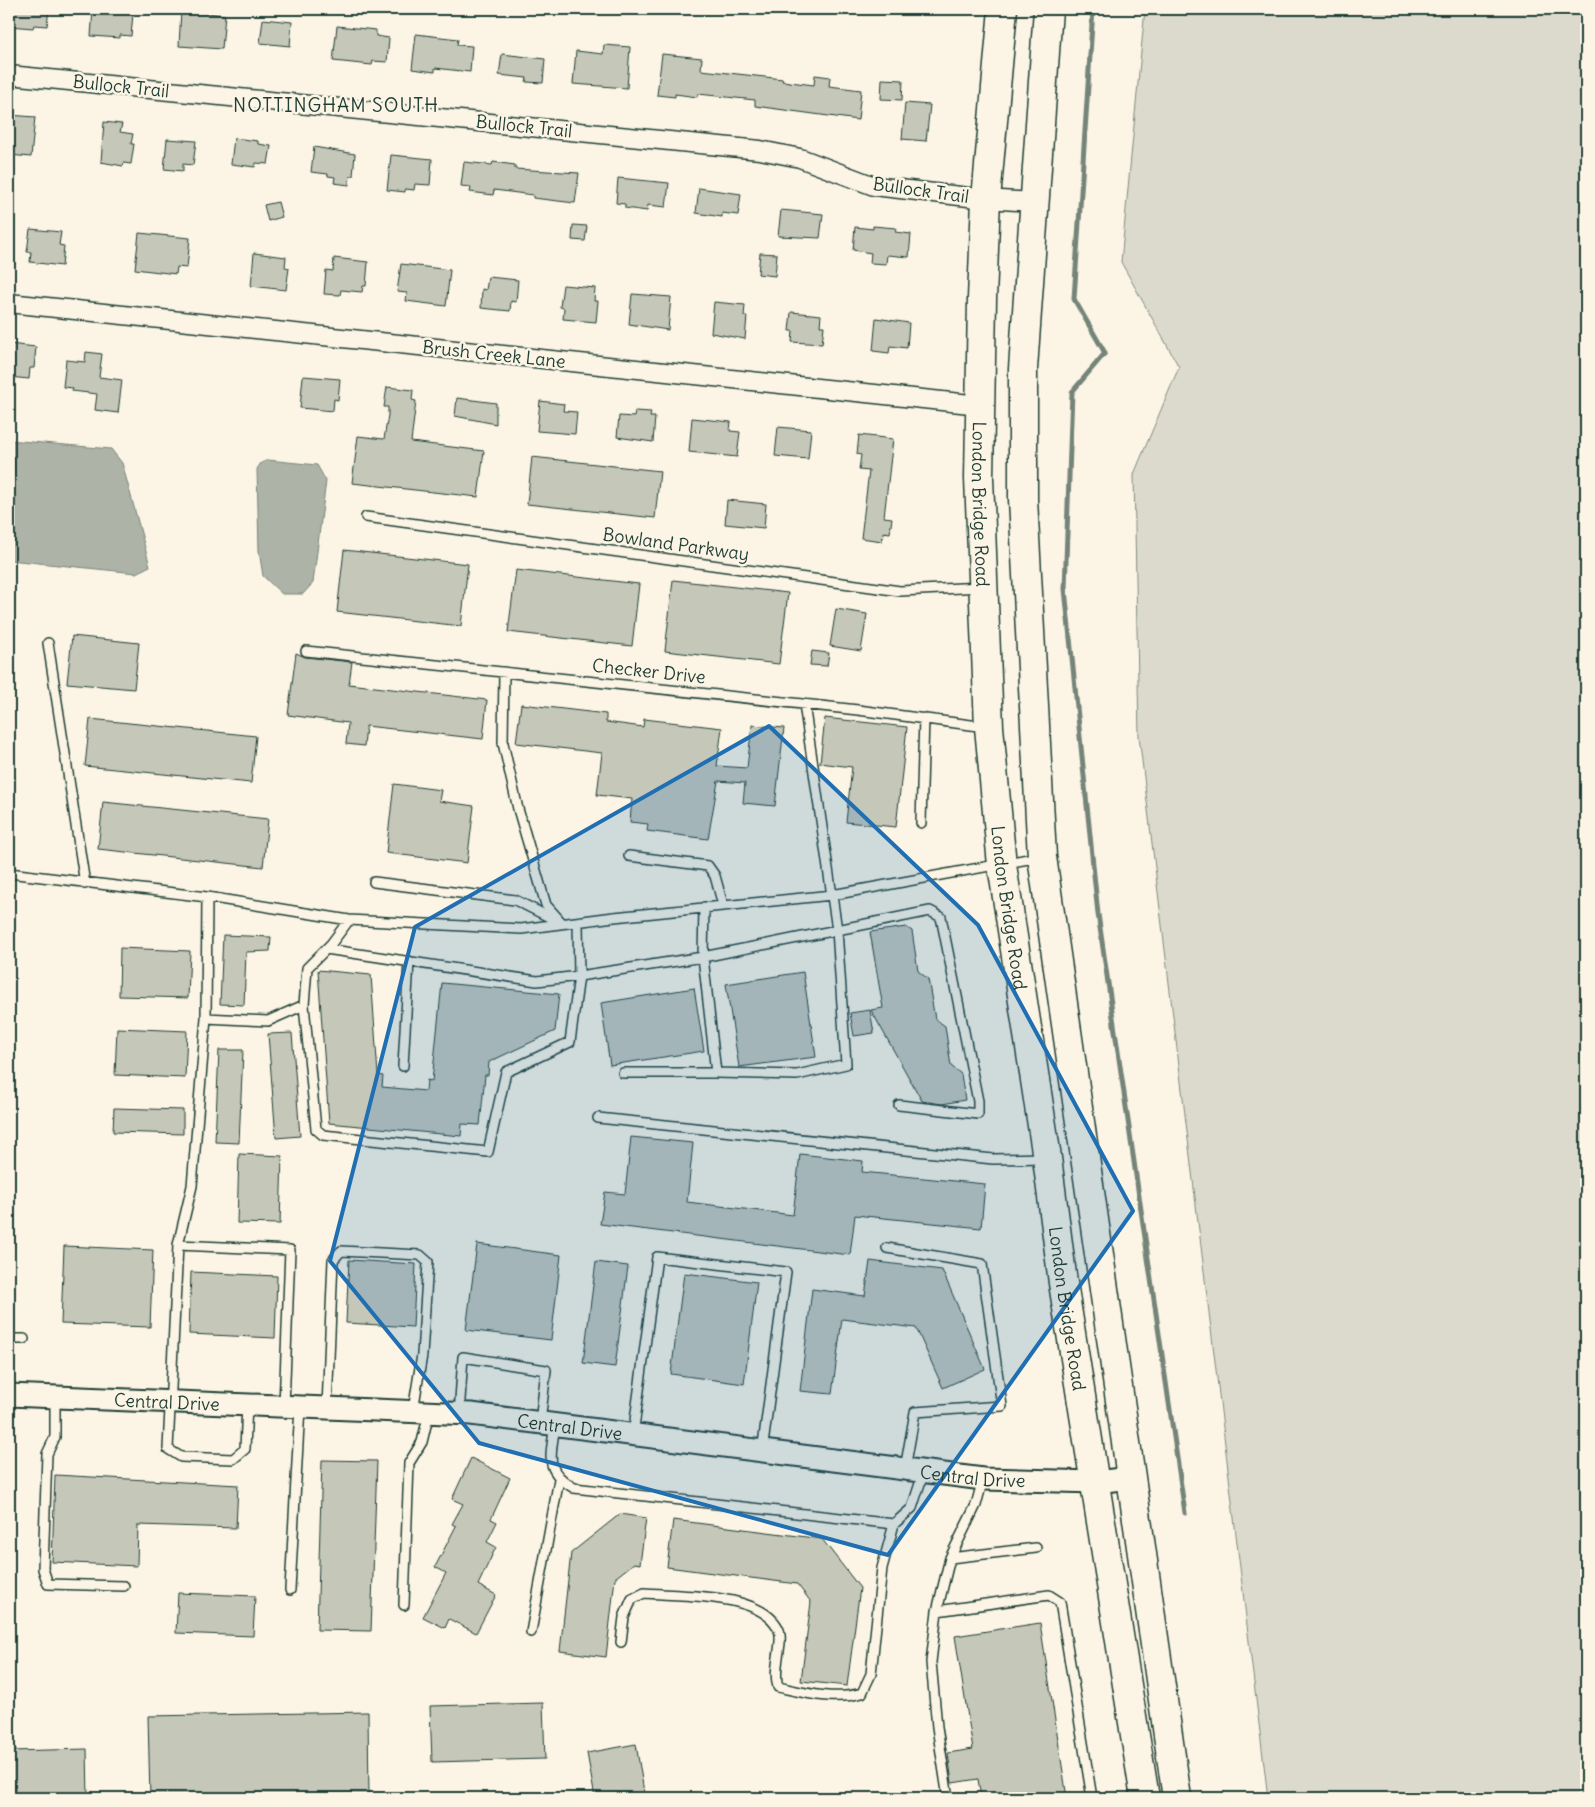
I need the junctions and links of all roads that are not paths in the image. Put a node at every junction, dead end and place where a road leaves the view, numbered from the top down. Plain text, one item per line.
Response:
1 (1003, 9) edge
2 (1048, 9) edge
3 (9, 75) edge
4 (986, 199) junction
5 (1033, 202) junction
6 (9, 302) edge
7 (980, 406) junction
8 (366, 517) dead end
9 (982, 587) junction
10 (48, 643) dead end
11 (306, 650) dead end
12 (504, 672) junction
13 (804, 704) junction
14 (924, 718) junction
15 (989, 727) junction
16 (921, 823) dead end
17 (629, 856) dead end
18 (1042, 857) junction
19 (1002, 865) junction
20 (9, 873) edge
21 (374, 882) dead end
22 (85, 884) junction
23 (832, 895) junction
24 (207, 897) junction
25 (723, 906) junction
26 (704, 907) junction
27 (349, 920) junction
28 (562, 923) junction
29 (578, 924) junction
30 (837, 930) junction
31 (326, 949) junction
32 (703, 957) junction
33 (409, 962) junction
34 (579, 976) junction
35 (304, 1005) junction
36 (206, 1018) junction
37 (403, 1066) dead end
38 (623, 1073) dead end
39 (716, 1073) junction
40 (899, 1105) dead end
41 (598, 1118) dead end
42 (1047, 1158) junction
43 (178, 1245) junction
44 (887, 1248) dead end
45 (9, 1339) edge
46 (24, 1339) dead end
47 (9, 1395) edge
48 (55, 1397) junction
49 (171, 1401) junction
50 (248, 1404) junction
51 (292, 1406) junction
52 (327, 1408) junction
53 (421, 1412) junction
54 (459, 1414) junction
55 (548, 1424) junction
56 (633, 1435) junction
57 (762, 1452) junction
58 (914, 1470) junction
59 (1130, 1478) junction
60 (559, 1479) junction
61 (983, 1479) junction
62 (1096, 1482) junction
63 (894, 1524) junction
64 (1036, 1548) dead end
65 (950, 1558) junction
66 (124, 1586) dead end
67 (290, 1590) dead end
68 (404, 1605) dead end
69 (937, 1610) junction
70 (531, 1632) dead end
71 (621, 1642) dead end
72 (948, 1798) edge
73 (1092, 1798) edge
74 (1145, 1798) edge
75 (1177, 1798) edge

1 - 4 main road, London Bridge Road
2 - 5 main road, London Bridge Road
3 - 4 street, Bullock Trail
4 - 5 street, Bullock Trail
4 - 7 main road, London Bridge Road
5 - 18 main road, London Bridge Road
6 - 7 street, Brush Creek Lane
7 - 9 main road, London Bridge Road
8 - 9 lane, Bowland Parkway
9 - 15 main road, London Bridge Road
10 - 22 lane
11 - 12 lane, Checker Drive
12 - 13 lane, Checker Drive
12 - 28 lane
13 - 14 lane, Checker Drive
13 - 23 lane
14 - 15 lane, Checker Drive
14 - 16 lane
15 - 19 main road, London Bridge Road
17 - 25 lane
18 - 19 lane
18 - 59 main road, London Bridge Road
19 - 23 lane
19 - 42 main road, London Bridge Road
20 - 22 lane
21 - 28 lane
22 - 24 lane
23 - 25 lane
23 - 30 lane
24 - 27 lane
24 - 36 lane
25 - 26 lane
26 - 29 lane
26 - 32 lane
27 - 28 lane
27 - 31 lane
28 - 29 lane
29 - 34 lane
30 - 32 lane
30 - 39 lane
30 - 40 lane
31 - 33 lane
31 - 35 lane
32 - 34 lane
32 - 39 lane
33 - 34 lane
33 - 37 lane
34 - 35 lane
35 - 36 lane
36 - 43 lane
38 - 39 lane
41 - 42 lane
42 - 62 main road, London Bridge Road
43 - 49 lane
43 - 51 lane
44 - 58 lane
45 - 46 lane
47 - 48 street, Central Drive
48 - 49 street, Central Drive
48 - 66 lane
49 - 50 street, Central Drive
49 - 50 lane
50 - 51 street, Central Drive
51 - 52 street, Central Drive
51 - 67 lane
52 - 53 street, Central Drive
52 - 53 lane
53 - 54 street, Central Drive
53 - 68 lane
54 - 55 street, Central Drive
54 - 55 lane
55 - 56 street, Central Drive
55 - 60 lane
56 - 57 street, Central Drive
56 - 57 lane
57 - 58 street, Central Drive
58 - 61 street, Central Drive
58 - 63 lane
59 - 62 street, Central Drive
59 - 75 main road, London Bridge Road
60 - 63 lane
60 - 70 lane
61 - 62 street, Central Drive
61 - 65 lane
62 - 74 main road, London Bridge Road
63 - 71 lane
64 - 65 lane
65 - 69 lane
69 - 72 lane
69 - 73 lane

